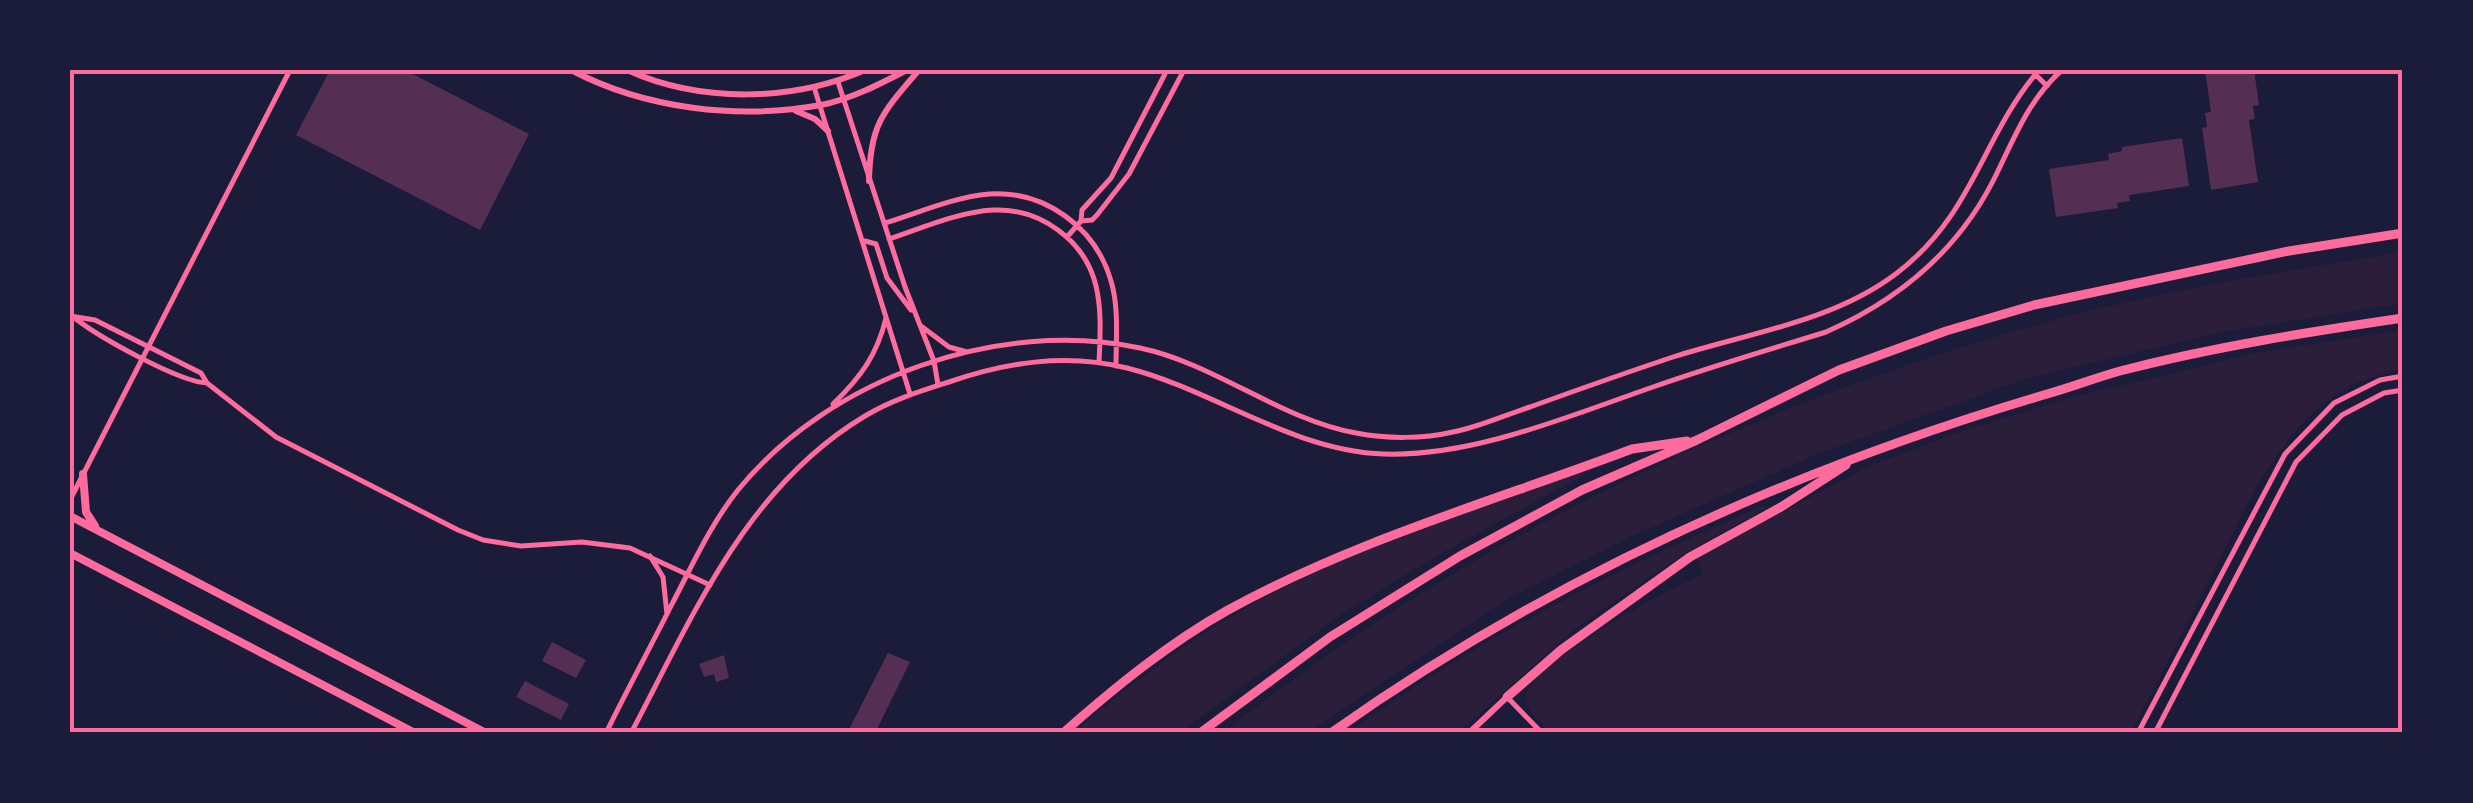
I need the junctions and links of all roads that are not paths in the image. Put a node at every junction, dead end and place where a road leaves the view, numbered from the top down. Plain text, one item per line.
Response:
1 (290, 70) edge
2 (570, 70) edge
3 (592, 70) edge
4 (627, 70) edge
5 (865, 70) edge
6 (907, 70) edge
7 (919, 70) edge
8 (1167, 70) edge
9 (1184, 70) edge
10 (2035, 71) edge
11 (2057, 71) edge
12 (588, 79) junction
13 (838, 82) junction
14 (2047, 86) junction
15 (814, 87) junction
16 (844, 98) junction
17 (820, 105) junction
18 (785, 108) junction
19 (828, 131) junction
20 (869, 181) junction
21 (968, 198) junction
22 (966, 214) junction
23 (885, 223) junction
24 (1079, 223) junction
25 (2403, 233) edge
26 (1066, 237) junction
27 (890, 239) junction
28 (865, 242) junction
29 (887, 315) junction
30 (916, 316) junction
31 (73, 318) edge
32 (2403, 318) edge
33 (919, 324) junction
34 (1100, 342) junction
35 (1116, 343) junction
36 (148, 346) junction
37 (970, 352) junction
38 (143, 357) junction
39 (934, 361) junction
40 (1099, 363) junction
41 (1116, 366) junction
42 (904, 372) junction
43 (2403, 376) edge
44 (207, 384) junction
45 (938, 385) junction
46 (2403, 390) edge
47 (910, 395) junction
48 (823, 414) junction
49 (1698, 440) junction
50 (1864, 453) junction
51 (83, 474) junction
52 (70, 500) edge
53 (70, 516) edge
54 (102, 532) junction
55 (70, 553) edge
56 (650, 556) junction
57 (688, 574) junction
58 (710, 585) junction
59 (667, 614) junction
60 (1507, 698) junction
61 (415, 733) edge
62 (486, 733) edge
63 (606, 733) edge
64 (631, 733) edge
65 (1063, 733) edge
66 (1200, 733) edge
67 (1331, 733) edge
68 (1468, 733) edge
69 (1542, 733) edge
70 (2138, 733) edge
71 (2155, 733) edge

1 - 36 street
2 - 12 main road
3 - 12 main road
4 - 15 main road
5 - 13 main road
6 - 16 main road
7 - 20 main road
8 - 24 street
9 - 24 street
10 - 14 street
10 - 35 street
11 - 14 street
12 - 18 main road
13 - 15 main road
13 - 16 street
14 - 41 street
15 - 17 street
16 - 17 main road
16 - 20 street
17 - 18 main road
17 - 19 street
18 - 19 main road
19 - 28 street
20 - 23 street
21 - 22 street
21 - 23 street
21 - 24 street
22 - 26 street
22 - 27 street
23 - 27 street
24 - 26 street
24 - 35 street
25 - 49 highway
26 - 34 street
27 - 30 street
28 - 29 street
28 - 30 street
29 - 42 street
29 - 48 street
30 - 33 street
31 - 36 street
31 - 38 street
32 - 50 highway
33 - 37 street
33 - 39 street
34 - 35 street
34 - 37 street
34 - 40 street
35 - 41 street
36 - 38 street
36 - 44 street
37 - 39 street
38 - 44 street
38 - 51 street
39 - 42 street
39 - 45 street
40 - 41 street
40 - 45 street
42 - 47 street
42 - 48 street
43 - 70 street
44 - 56 street
45 - 47 street
46 - 71 street
47 - 58 street
48 - 57 street
49 - 65 highway
49 - 66 highway
50 - 60 highway
50 - 67 highway
51 - 52 street
51 - 54 main road
53 - 54 main road
54 - 62 main road
55 - 61 main road
56 - 57 street
56 - 59 street
57 - 58 street
57 - 59 street
58 - 64 street
59 - 63 street
60 - 68 main road
60 - 69 street

